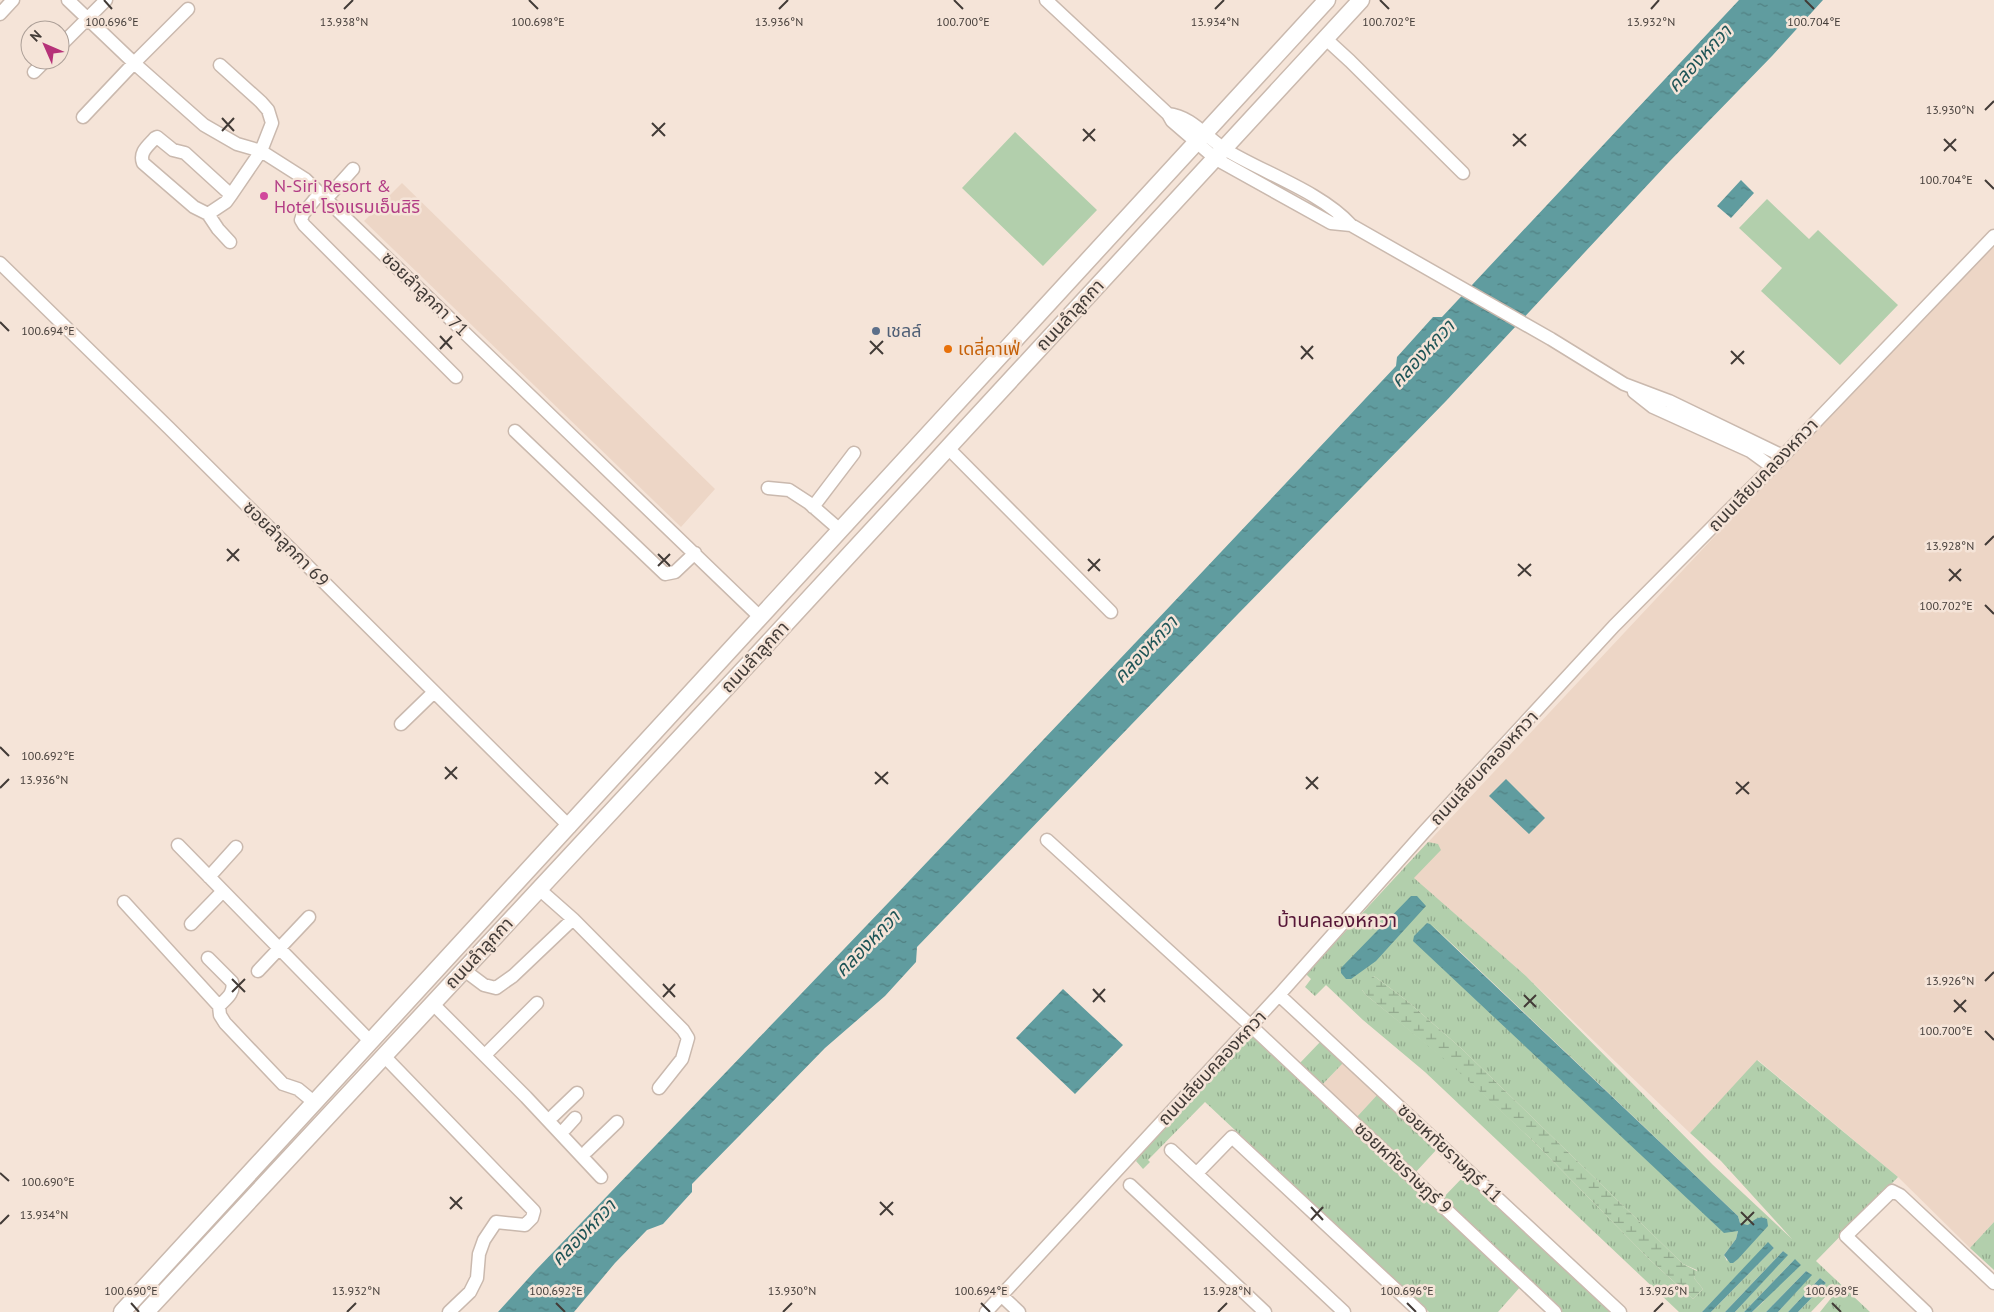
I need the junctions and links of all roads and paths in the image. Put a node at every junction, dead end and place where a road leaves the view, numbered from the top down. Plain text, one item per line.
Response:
1 (13, 0) edge
2 (68, 0) edge
3 (106, 0) edge
4 (1046, 0) edge
5 (1327, 0) edge
6 (1361, 0) edge
7 (188, 9) dead end
8 (0, 14) edge
9 (88, 19) junction
10 (70, 36) edge
11 (1326, 39) junction
12 (134, 63) junction
13 (220, 65) dead end
14 (83, 118) dead end
15 (1201, 138) junction
16 (261, 151) junction
17 (1220, 154) junction
18 (353, 169) dead end
19 (1463, 173) dead end
20 (1274, 176) junction
21 (1269, 188) junction
22 (231, 195) junction
23 (323, 196) junction
24 (1314, 198) junction
25 (1308, 210) junction
26 (208, 214) junction
27 (1351, 225) junction
28 (1994, 236) edge
29 (230, 242) dead end
30 (0, 263) edge
31 (456, 377) dead end
32 (1624, 384) junction
33 (515, 431) dead end
34 (948, 448) junction
35 (854, 453) dead end
36 (1783, 456) junction
37 (1772, 467) junction
38 (768, 488) dead end
39 (813, 507) junction
40 (840, 530) junction
41 (695, 553) junction
42 (1111, 612) dead end
43 (760, 617) junction
44 (434, 692) junction
45 (401, 724) dead end
46 (570, 827) junction
47 (1047, 840) dead end
48 (178, 845) dead end
49 (236, 847) dead end
50 (209, 877) junction
51 (539, 889) junction
52 (223, 891) junction
53 (124, 902) dead end
54 (490, 912) junction
55 (309, 917) dead end
56 (573, 919) junction
57 (191, 924) dead end
58 (504, 926) junction
59 (279, 949) junction
60 (208, 958) dead end
61 (464, 970) junction
62 (258, 971) dead end
63 (1280, 995) junction
64 (435, 1001) junction
65 (537, 1003) dead end
66 (219, 1006) junction
67 (1250, 1025) junction
68 (371, 1042) junction
69 (489, 1051) junction
70 (384, 1056) junction
71 (659, 1088) dead end
72 (577, 1093) dead end
73 (315, 1103) junction
74 (553, 1116) junction
75 (575, 1118) dead end
76 (617, 1122) dead end
77 (565, 1129) junction
78 (1171, 1150) dead end
79 (1197, 1173) junction
80 (601, 1177) dead end
81 (1130, 1186) dead end
82 (1994, 1283) edge
83 (1002, 1296) junction
84 (122, 1312) edge
85 (146, 1312) edge
86 (449, 1312) edge
87 (986, 1312) edge
88 (1019, 1312) edge
89 (1265, 1312) edge
90 (1344, 1312) edge
91 (1420, 1312) edge
92 (1555, 1312) edge
93 (1620, 1312) edge
94 (1926, 1312) edge

1 - 8 street
2 - 9 street, ซอยลำลูกกา 71
3 - 9 street
4 - 15 street
5 - 15 main road, ถนนลำลูกกา
6 - 11 main road, ถนนลำลูกกา
7 - 12 street
9 - 10 street
9 - 12 street, ซอยลำลูกกา 71
11 - 17 main road, ถนนลำลูกกา
11 - 19 street
12 - 14 street
12 - 16 street, ซอยลำลูกกา 71
13 - 16 street
15 - 17 street
15 - 40 main road, ถนนลำลูกกา
16 - 22 street
16 - 23 street, ซอยลำลูกกา 71
17 - 20 street
17 - 21 street
17 - 34 main road, ถนนลำลูกกา
18 - 23 street
20 - 21 street
20 - 24 street
21 - 25 street
22 - 26 street
22 - 26 street
23 - 31 street
23 - 41 street, ซอยลำลูกกา 71
24 - 25 street
24 - 27 street
25 - 27 street
26 - 29 street
27 - 32 street
28 - 36 street, ถนนเลียบคลองหกวา
30 - 44 street, ซอยลำลูกกา 69
32 - 36 street
32 - 37 street
33 - 41 street
34 - 42 street
34 - 51 main road, ถนนลำลูกกา
35 - 39 street
36 - 37 street, ถนนเลียบคลองหกวา
37 - 63 street, ถนนเลียบคลองหกวา
38 - 39 street
39 - 40 street
40 - 43 main road, ถนนลำลูกกา
41 - 43 street, ซอยลำลูกกา 71
43 - 46 main road, ถนนลำลูกกา
44 - 45 street
44 - 46 street, ซอยลำลูกกา 69
46 - 54 main road, ถนนลำลูกกา
47 - 67 street, ซอยหทัยราษฎร์ 9
48 - 50 street
49 - 50 street
50 - 52 street
51 - 56 street
51 - 58 main road, ถนนลำลูกกา
52 - 57 street
52 - 59 street
53 - 66 street
54 - 58 main road
54 - 68 main road, ถนนลำลูกกา
55 - 59 street
56 - 61 street
56 - 71 street
58 - 61 main road, ถนนลำลูกกา
59 - 62 street
59 - 68 street
60 - 66 street
61 - 64 main road, ถนนลำลูกกา
63 - 67 street, ถนนเลียบคลองหกวา
63 - 93 street, ซอยหทัยราษฎร์ 11
64 - 69 street
64 - 70 main road, ถนนลำลูกกา
64 - 80 street
65 - 69 street
66 - 73 street
67 - 83 street, ถนนเลียบคลองหกวา
67 - 92 street, ซอยหทัยราษฎร์ 9
68 - 73 main road, ถนนลำลูกกา
69 - 74 street
70 - 85 main road, ถนนลำลูกกา
70 - 86 street
72 - 74 street
73 - 84 main road, ถนนลำลูกกา
74 - 77 street
75 - 77 street
76 - 77 street
78 - 79 street
79 - 90 street
79 - 91 street
81 - 89 street
82 - 94 street
83 - 87 street, ถนนเลียบคลองหกวา
83 - 88 street

